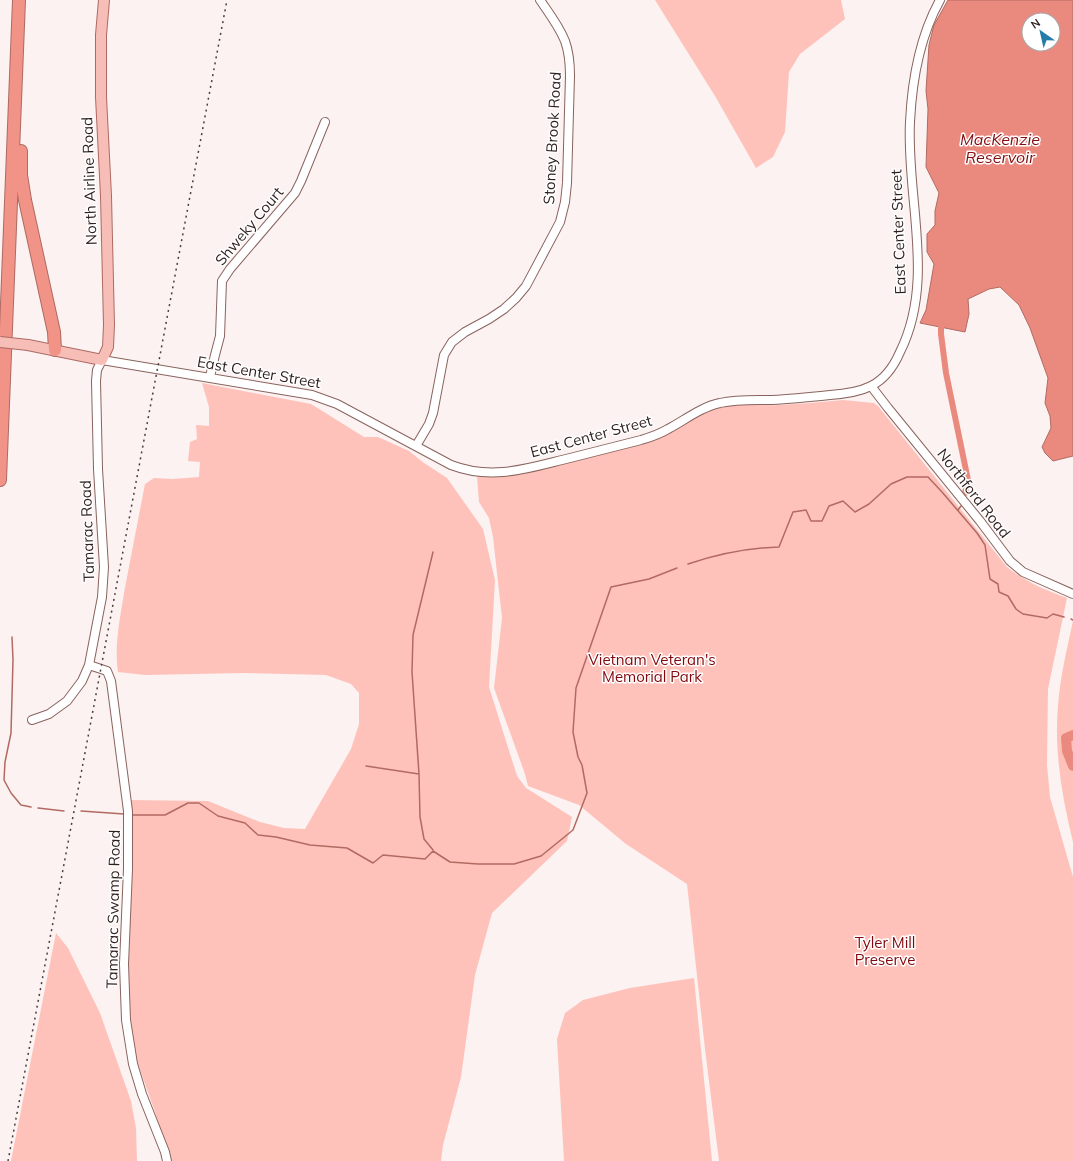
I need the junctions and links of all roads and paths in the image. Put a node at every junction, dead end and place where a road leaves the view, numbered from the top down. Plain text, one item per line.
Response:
1 (19, 0) edge
2 (104, 0) edge
3 (540, 0) edge
4 (940, 0) edge
5 (17, 51) junction
6 (325, 122) dead end
7 (0, 342) edge
8 (55, 350) junction
9 (102, 360) junction
10 (210, 378) junction
11 (871, 386) junction
12 (416, 446) junction
13 (0, 480) edge
14 (1073, 594) edge
15 (89, 665) junction
16 (32, 720) dead end
17 (167, 1161) edge

1 - 5 highway
2 - 9 main road, North Airline Road
3 - 12 street, Stoney Brook Road
4 - 11 street, East Center Street
5 - 8 highway
5 - 13 highway
6 - 10 street, Shweky Court
7 - 8 main road, East Center Street, bridge
8 - 9 main road, East Center Street
9 - 10 street, East Center Street
9 - 15 street, Tamarac Road
10 - 12 street, East Center Street
11 - 12 street, East Center Street
11 - 14 street, Northford Road
15 - 16 street, Tamarac Road
15 - 17 street, Tamarac Swamp Road

